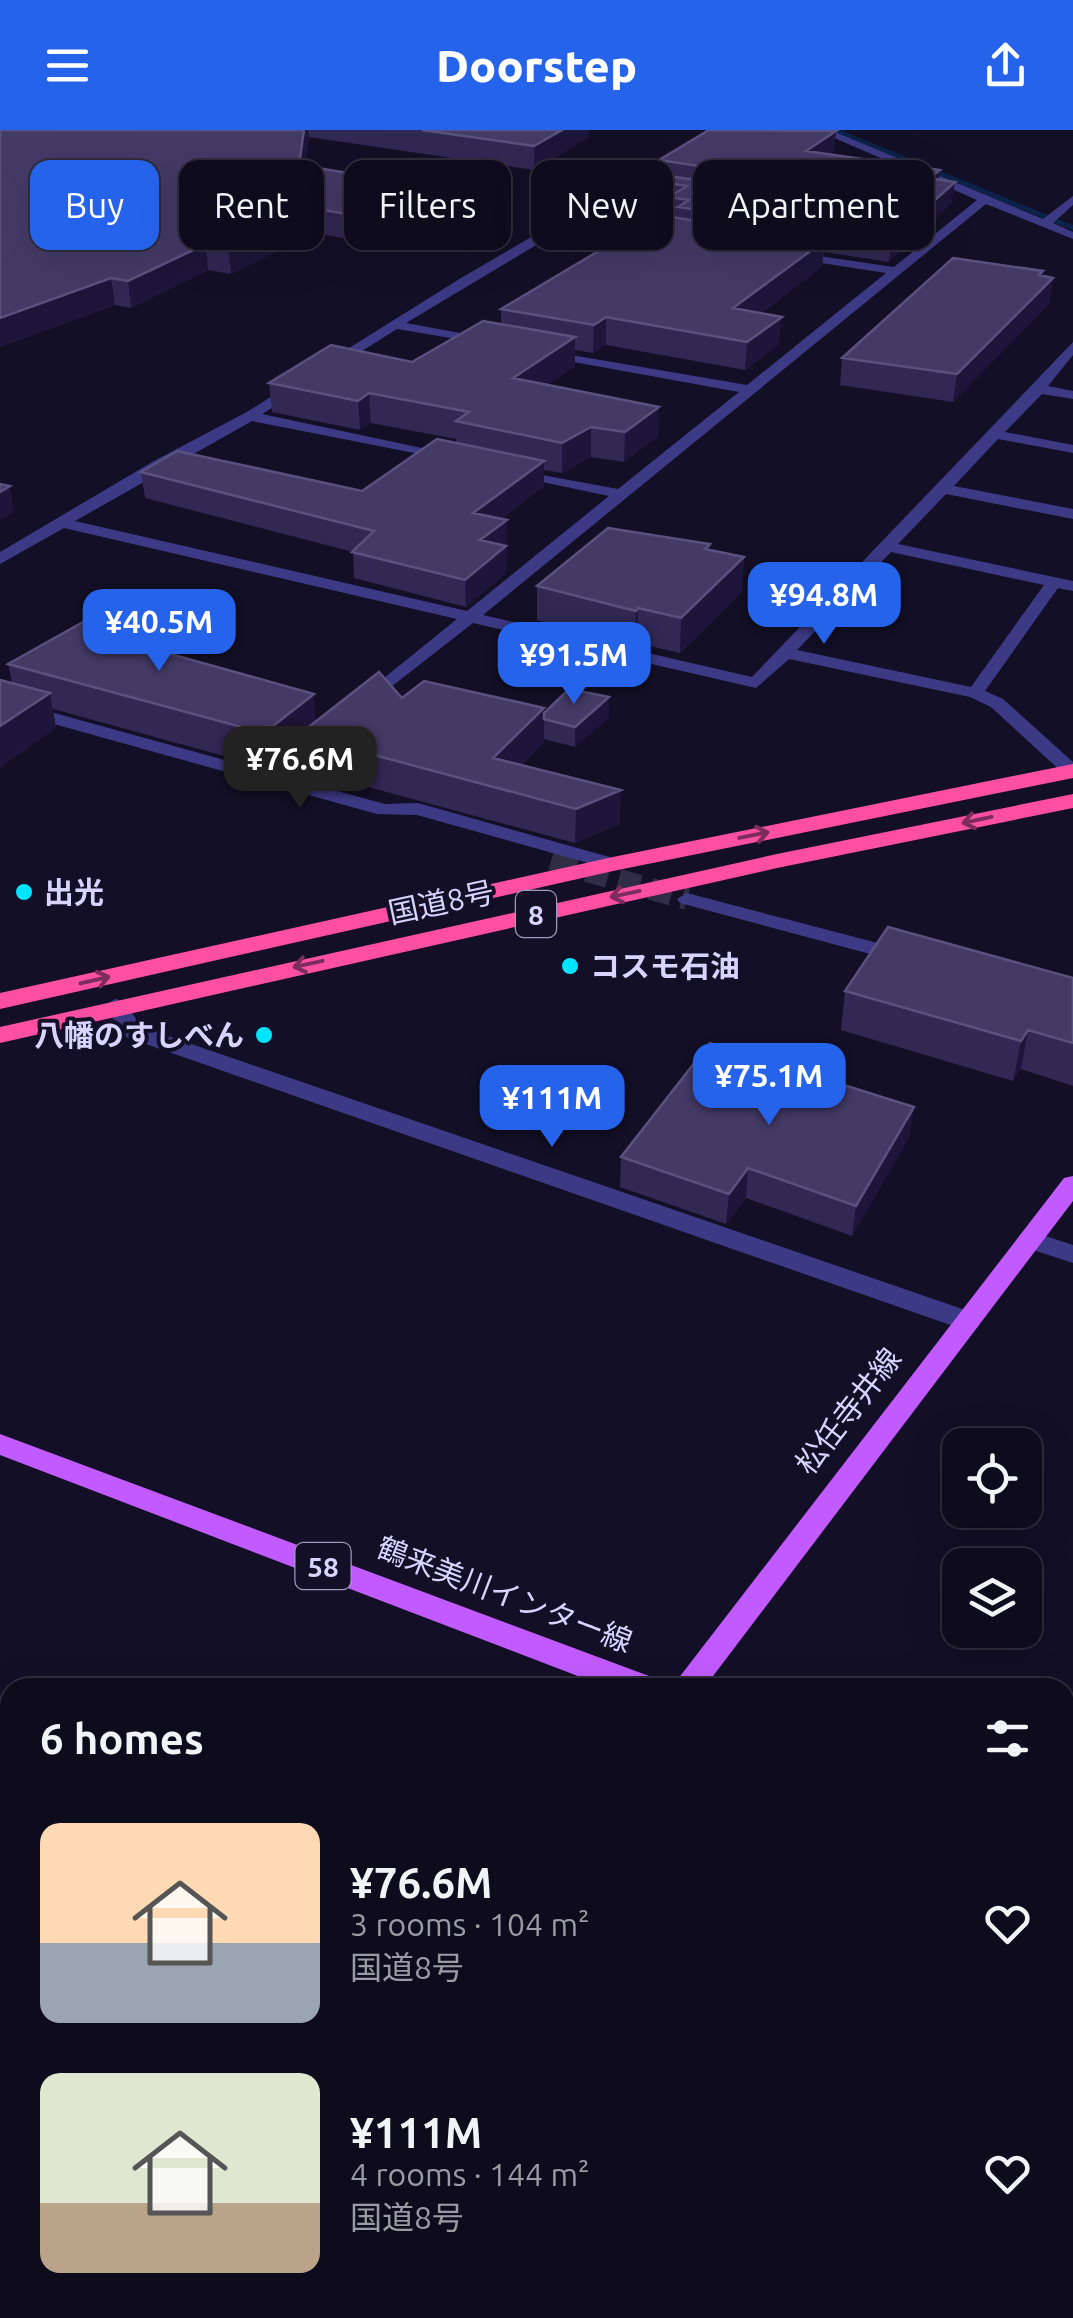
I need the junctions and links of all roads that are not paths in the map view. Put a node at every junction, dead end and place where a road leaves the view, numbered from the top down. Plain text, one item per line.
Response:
1 (722, 130) edge
2 (822, 130) edge
3 (673, 160) edge
4 (985, 199) junction
5 (1073, 199) edge
6 (1050, 220) junction
7 (934, 229) edge
8 (944, 231) junction
9 (673, 236) edge
10 (1073, 236) edge
11 (686, 238) edge
12 (531, 244) edge
13 (781, 252) edge
14 (895, 271) junction
15 (398, 326) junction
16 (480, 341) junction
17 (499, 344) edge
18 (1073, 346) edge
19 (519, 348) edge
20 (464, 351) edge
21 (330, 365) junction
22 (348, 368) edge
23 (1038, 389) junction
24 (752, 390) junction
25 (1073, 395) edge
26 (250, 416) junction
27 (992, 434) junction
28 (1073, 449) edge
29 (464, 461) edge
30 (503, 470) edge
31 (944, 489) junction
32 (620, 494) junction
33 (1073, 514) edge
34 (64, 523) junction
35 (889, 547) junction
36 (0, 559) edge
37 (1054, 582) junction
38 (1073, 586) edge
39 (468, 619) junction
40 (787, 653) junction
41 (976, 693) junction
42 (0, 703) edge
43 (1073, 771) edge
44 (273, 777) junction
45 (1073, 801) edge
46 (384, 810) junction
47 (551, 861) tunnel mouth
48 (613, 864) junction
49 (687, 898) tunnel mouth
50 (927, 964) edge
51 (0, 1001) edge
52 (115, 1006) junction
53 (0, 1035) edge
54 (1073, 1184) edge
55 (1030, 1240) junction
56 (1073, 1254) edge
57 (968, 1321) junction
58 (0, 1444) edge
59 (620, 1678) edge
60 (694, 1678) edge

1 - 3 street
2 - 4 street
4 - 6 street
4 - 8 street
5 - 6 street
6 - 10 street
7 - 8 street
8 - 14 street
9 - 11 street
12 - 15 street
13 - 14 street
14 - 24 street
15 - 16 street
15 - 21 street
16 - 17 street
16 - 20 street
18 - 23 street
19 - 24 street
21 - 22 street
21 - 26 street
23 - 25 street
23 - 27 street
24 - 32 street
26 - 29 street
26 - 34 street
27 - 28 street
27 - 31 street
30 - 32 street
31 - 33 street
31 - 35 street
32 - 39 street
34 - 36 street
34 - 39 street
35 - 37 street
35 - 40 street
37 - 38 street
37 - 41 street
39 - 40 street
39 - 44 street
40 - 41 street
41 - 43 street
42 - 44 street
48 -> 43 highway, 国道8号 / 8
44 - 46 street
45 -> 52 highway, 国道8号 / 8
46 - 47 street
46 - 48 street
51 -> 48 highway, 国道8号 / 8
49 - 50 street
52 - 53 highway, 国道8号 / 8
52 - 57 street
54 - 55 main road, 松任寺井線
55 - 56 street
55 - 57 main road, 松任寺井線
57 - 60 main road, 松任寺井線
58 - 59 main road, 鶴来美川インター線 / 58

